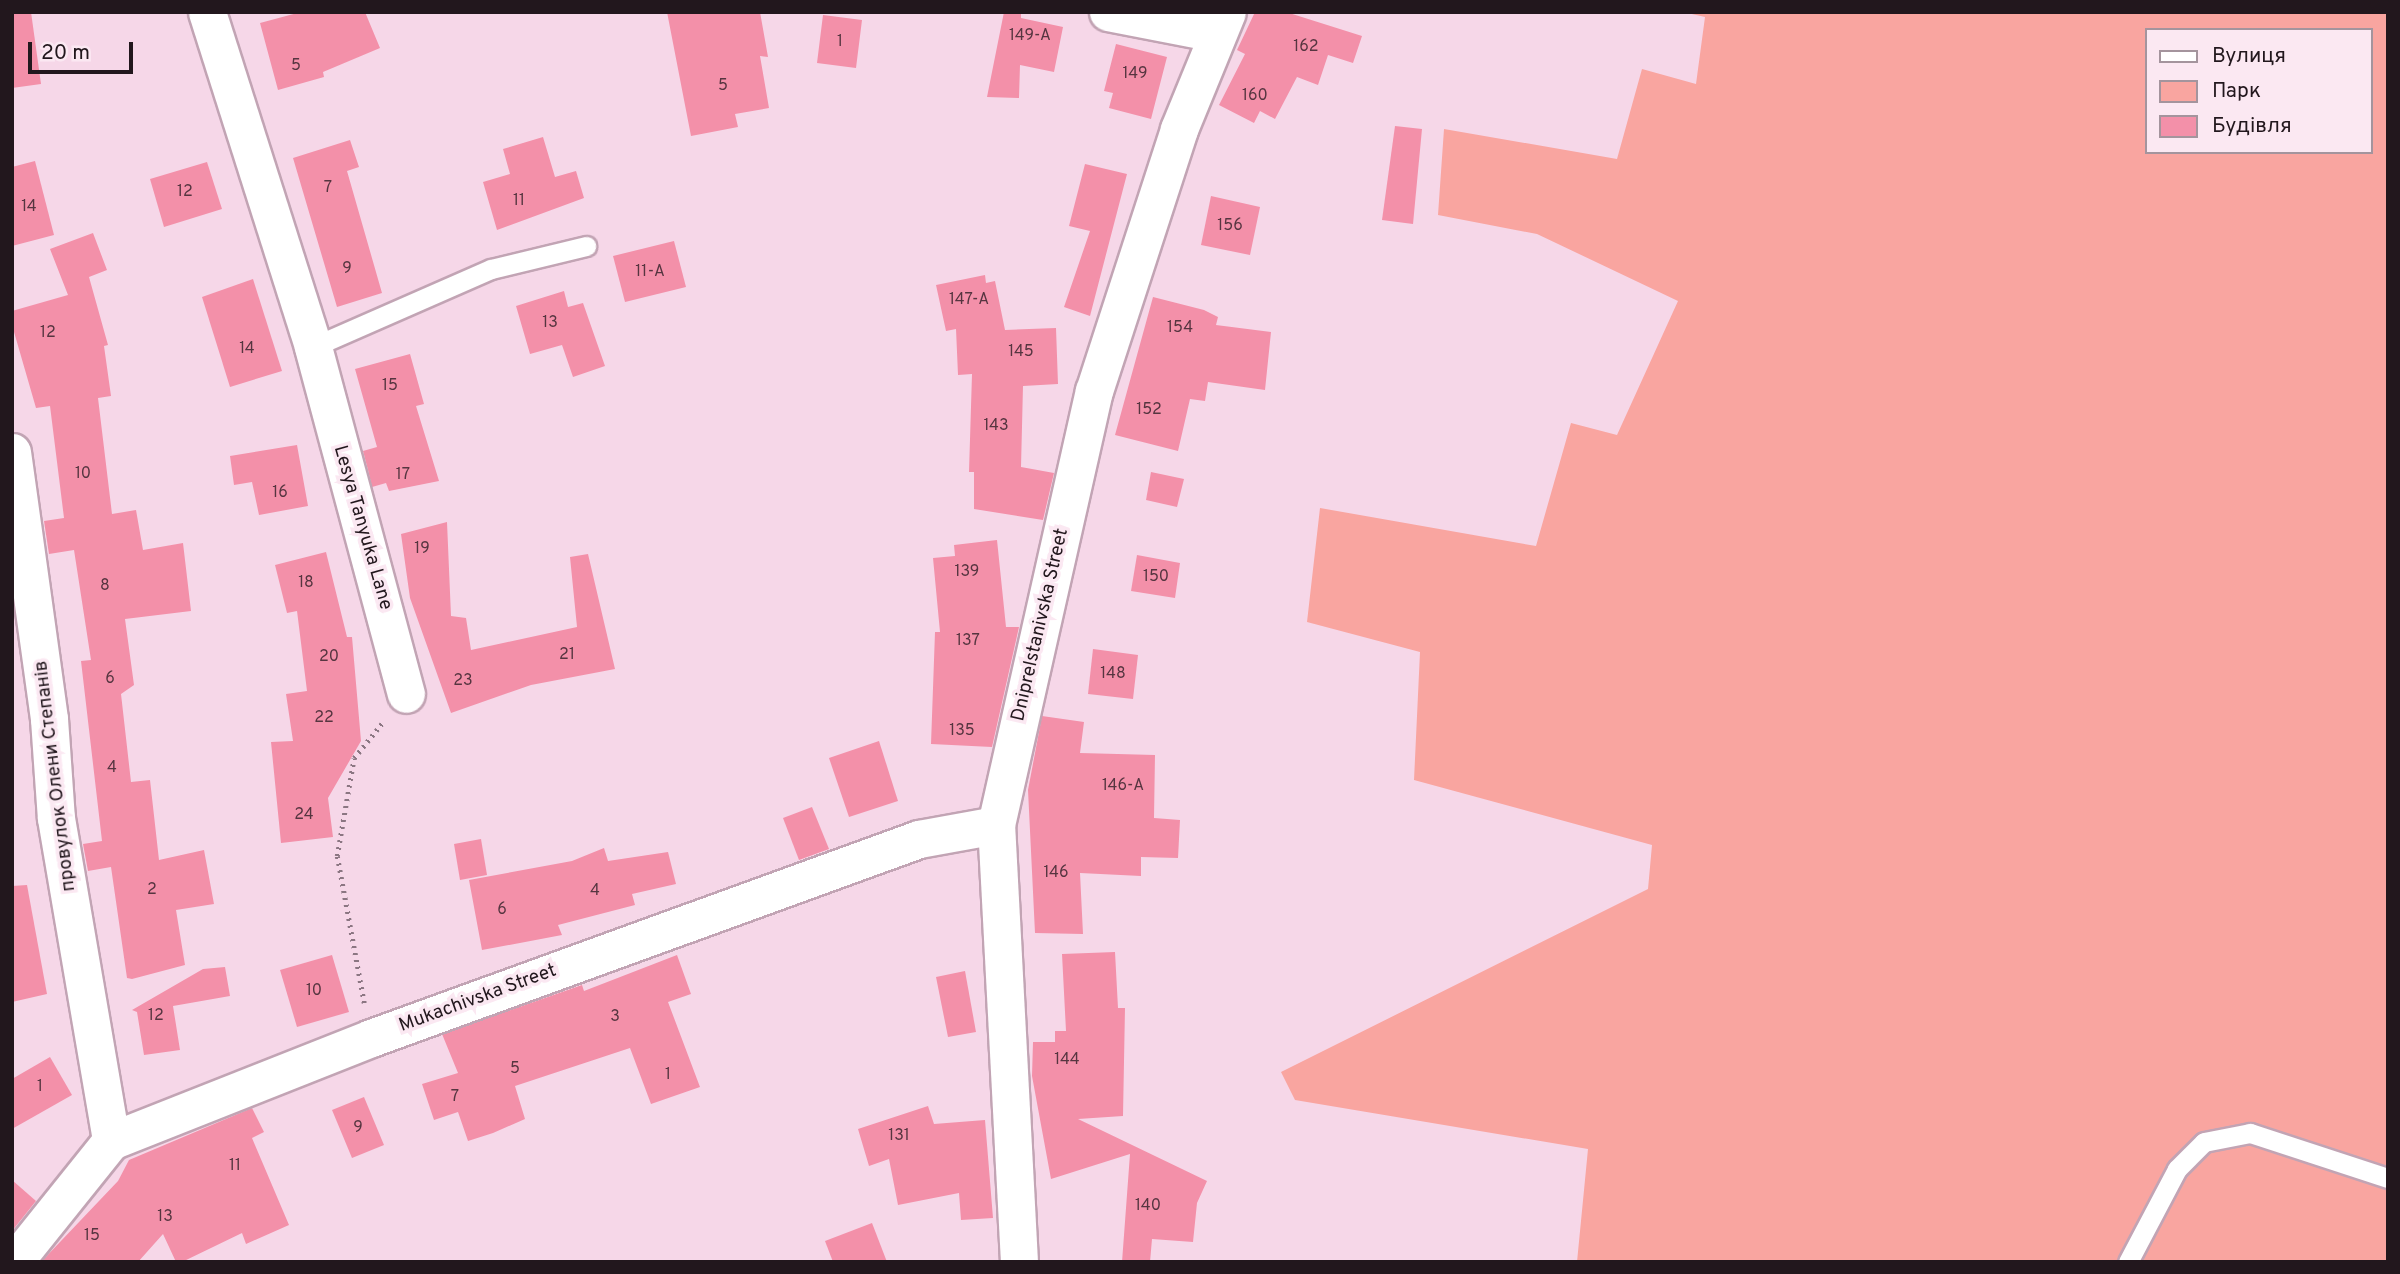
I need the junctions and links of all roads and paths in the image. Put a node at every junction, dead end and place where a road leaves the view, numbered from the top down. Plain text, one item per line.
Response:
1 (207, 12) edge
2 (1108, 12) edge
3 (1222, 22) edge
4 (586, 246) dead end
5 (313, 347) junction
6 (12, 452) edge
7 (406, 694) joint
8 (996, 825) junction
9 (371, 1038) junction
10 (111, 1142) junction
11 (2388, 1178) edge
12 (14, 1262) edge
13 (1019, 1262) edge
14 (2128, 1262) edge

1 - 5 street, Lesya Tanyuka Lane
2 - 3 street
3 - 8 street, Dniprelstanivska Street
4 - 5 lane
5 - 7 street, Lesya Tanyuka Lane
6 - 10 street, провулок Олени Степанів
7 - 9 path
8 - 9 street, Mukachivska Street
8 - 13 street, Dniprelstanivska Street
9 - 10 street, Mukachivska Street
10 - 12 street, Mukachivska Street
11 - 14 lane

